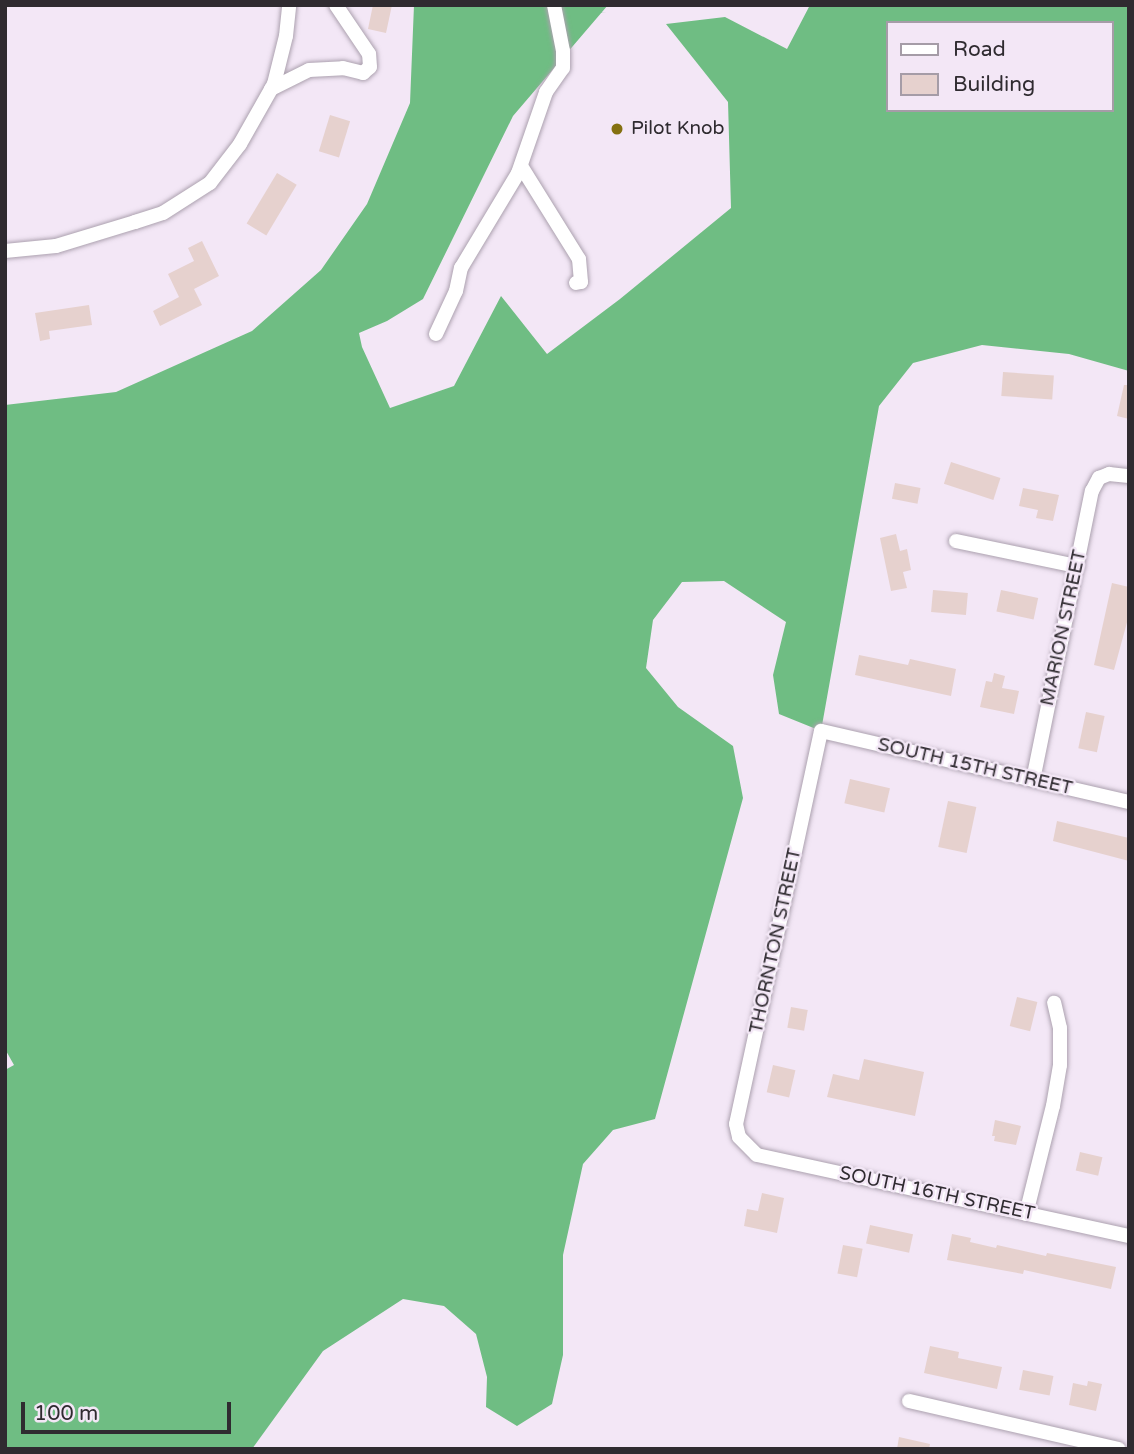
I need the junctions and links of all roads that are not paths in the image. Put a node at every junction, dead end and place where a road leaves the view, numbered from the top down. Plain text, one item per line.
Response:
1 (289, 5) edge
2 (336, 5) edge
3 (554, 5) edge
4 (271, 89) junction
5 (521, 166) junction
6 (5, 251) edge
7 (576, 283) dead end
8 (436, 334) dead end
9 (1129, 476) edge
10 (956, 541) dead end
11 (1077, 566) junction
12 (821, 731) joint
13 (1033, 780) junction
14 (1129, 802) edge
15 (1054, 1003) dead end
16 (746, 1148) joint
17 (1026, 1214) junction
18 (1129, 1236) edge
19 (909, 1401) dead end
20 (1119, 1449) edge

1 - 4 street
2 - 4 street
3 - 5 street
4 - 6 street
5 - 7 street
5 - 8 street
9 - 11 street, MARION STREET
10 - 11 street
11 - 13 street, MARION STREET
12 - 13 street, SOUTH 15TH STREET
12 - 16 street, THORNTON STREET
13 - 14 street, SOUTH 15TH STREET
15 - 17 street
16 - 17 street, SOUTH 16TH STREET
17 - 18 street, SOUTH 16TH STREET
19 - 20 street

